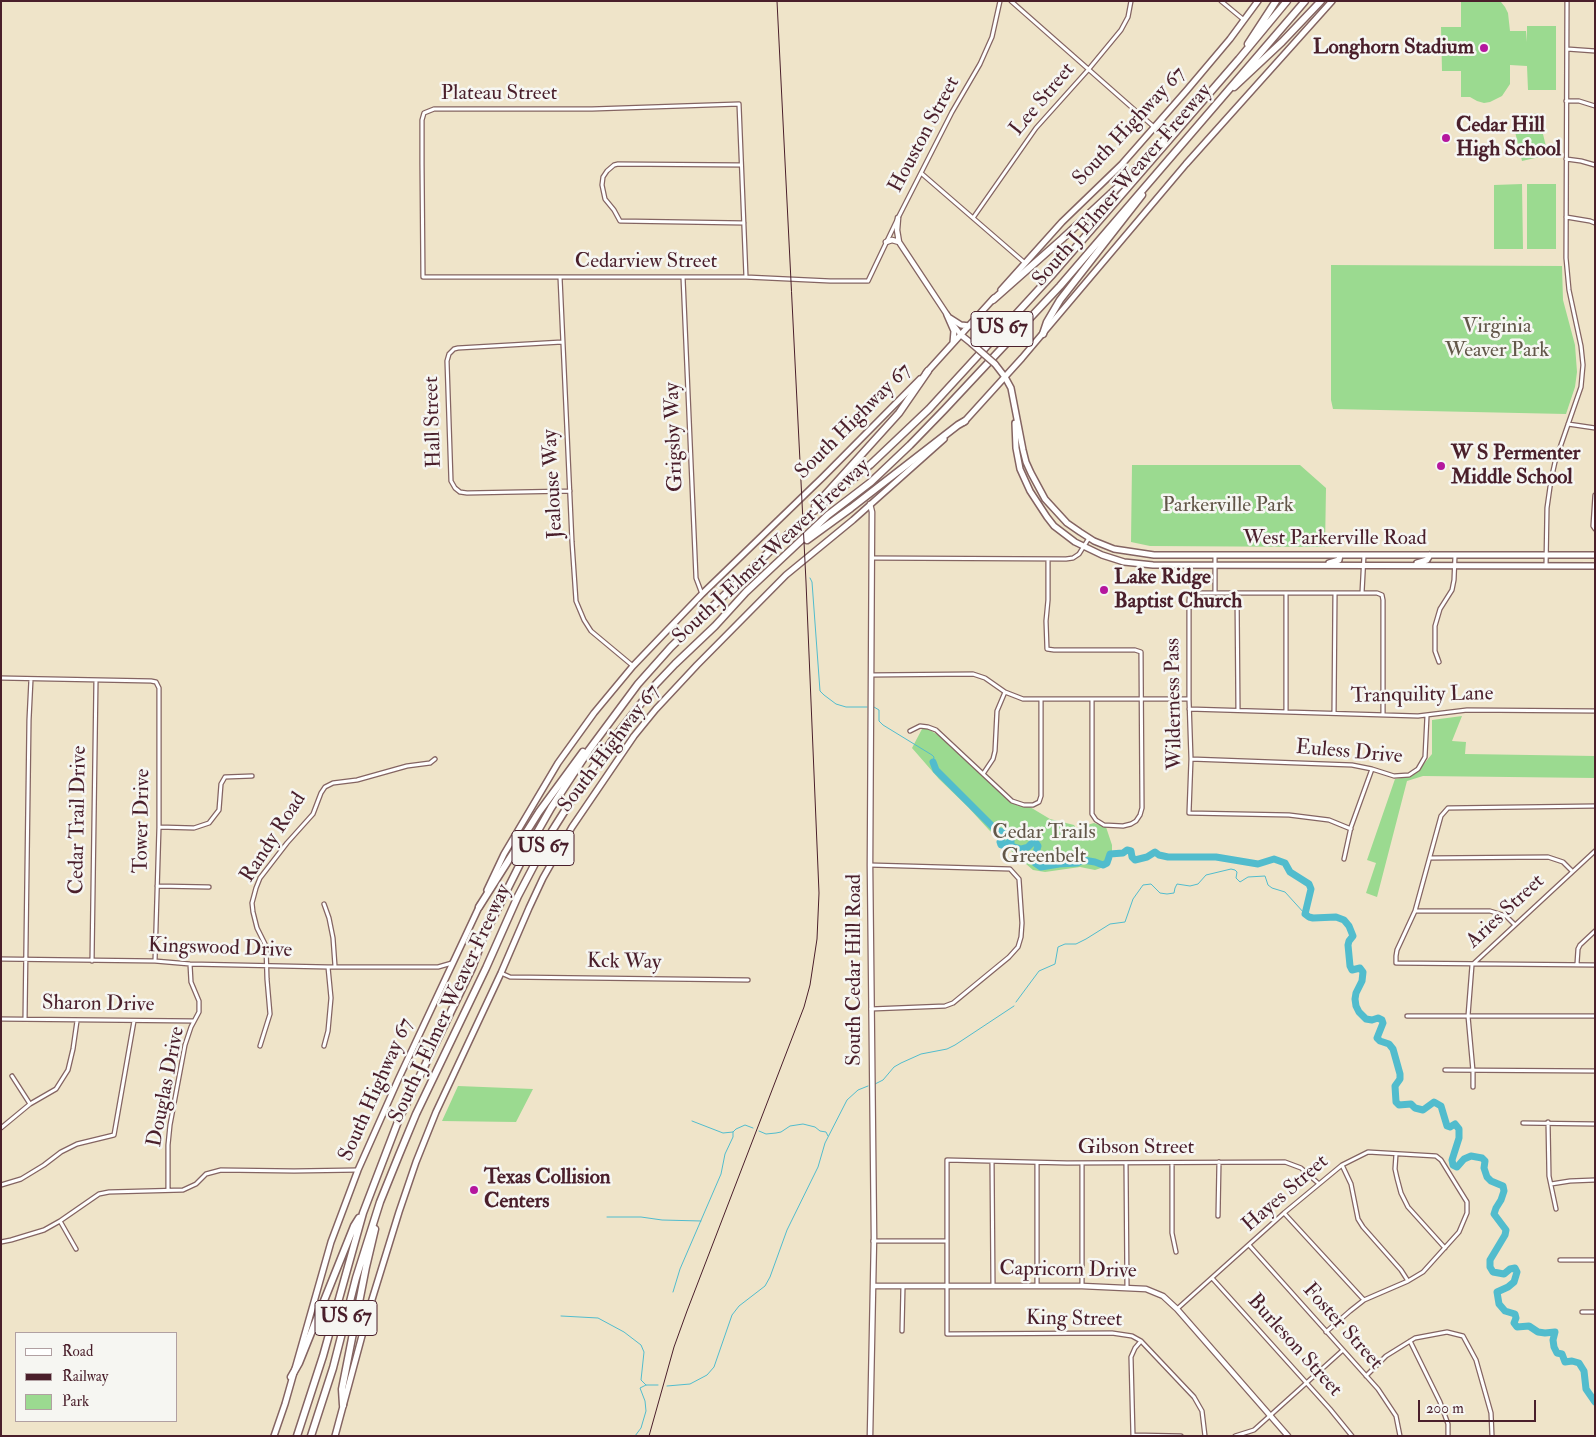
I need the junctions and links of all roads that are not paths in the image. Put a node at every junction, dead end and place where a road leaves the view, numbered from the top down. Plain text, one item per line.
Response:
1 (1000, 1) edge
2 (1011, 1) edge
3 (1131, 1) edge
4 (1221, 1) edge
5 (1258, 1) edge
6 (1276, 1) edge
7 (1287, 1) edge
8 (1305, 1) edge
9 (1321, 1) edge
10 (1332, 1) edge
11 (1566, 1) edge
12 (1244, 20) junction
13 (1566, 49) junction
14 (1595, 50) edge
15 (1239, 60) junction
16 (1088, 70) junction
17 (1225, 94) junction
18 (1566, 101) junction
19 (1595, 106) edge
20 (1154, 127) junction
21 (1178, 129) junction
22 (1566, 159) junction
23 (741, 165) junction
24 (1595, 165) edge
25 (921, 173) junction
26 (1153, 176) junction
27 (1566, 217) junction
28 (898, 218) junction
29 (973, 218) junction
30 (744, 223) junction
31 (1595, 223) edge
32 (886, 242) junction
33 (899, 242) junction
34 (1025, 263) junction
35 (423, 277) joint
36 (560, 277) junction
37 (683, 277) junction
38 (746, 277) junction
39 (868, 281) joint
40 (993, 300) junction
41 (947, 315) junction
42 (970, 326) junction
43 (1043, 334) junction
44 (961, 336) junction
45 (562, 342) junction
46 (953, 344) junction
47 (928, 371) junction
48 (1006, 377) junction
49 (1016, 412) junction
50 (965, 421) junction
51 (1568, 424) junction
52 (1595, 428) edge
53 (570, 491) junction
54 (1595, 495) edge
55 (870, 504) junction
56 (810, 514) junction
57 (1595, 529) edge
58 (1089, 538) junction
59 (1084, 547) junction
60 (790, 550) junction
61 (1154, 555) junction
62 (1215, 555) junction
63 (1340, 555) junction
64 (1364, 555) junction
65 (1430, 555) junction
66 (1455, 555) junction
67 (1546, 555) junction
68 (1595, 556) edge
69 (872, 558) junction
70 (1048, 560) junction
71 (1154, 565) junction
72 (1215, 565) junction
73 (1306, 565) junction
74 (1364, 566) junction
75 (1392, 566) junction
76 (1455, 566) junction
77 (1546, 566) junction
78 (1595, 566) edge
79 (1215, 593) junction
80 (1238, 593) junction
81 (1286, 593) junction
82 (702, 594) junction
83 (1335, 594) junction
84 (1362, 594) junction
85 (1439, 662) dead end
86 (634, 666) junction
87 (871, 675) junction
88 (1, 678) edge
89 (31, 679) junction
90 (96, 680) junction
91 (1005, 692) junction
92 (1042, 699) junction
93 (1092, 699) junction
94 (1141, 699) junction
95 (1189, 699) junction
96 (1189, 709) junction
97 (1238, 710) junction
98 (1595, 710) edge
99 (1286, 712) junction
100 (1334, 713) junction
101 (1383, 714) junction
102 (1427, 716) junction
103 (910, 731) dead end
104 (589, 750) junction
105 (435, 759) dead end
106 (1191, 759) junction
107 (1372, 768) junction
108 (983, 774) junction
109 (252, 776) dead end
110 (1595, 806) edge
111 (159, 827) junction
112 (1351, 829) junction
113 (1595, 851) edge
114 (1430, 858) junction
115 (1344, 859) dead end
116 (870, 865) junction
117 (1572, 871) junction
118 (158, 886) junction
119 (209, 887) dead end
120 (324, 904) dead end
121 (479, 907) junction
122 (1415, 910) junction
123 (1514, 924) junction
124 (1595, 931) edge
125 (1, 959) edge
126 (26, 959) junction
127 (92, 960) junction
128 (155, 961) junction
129 (454, 961) junction
130 (190, 964) junction
131 (1576, 964) junction
132 (1472, 965) junction
133 (1595, 965) edge
134 (267, 966) junction
135 (335, 966) junction
136 (328, 967) junction
137 (438, 967) junction
138 (501, 973) junction
139 (447, 976) junction
140 (748, 980) dead end
141 (871, 1009) junction
142 (1407, 1016) dead end
143 (1468, 1016) junction
144 (1595, 1016) edge
145 (1, 1019) edge
146 (25, 1019) junction
147 (77, 1021) junction
148 (134, 1021) junction
149 (194, 1021) junction
150 (260, 1046) dead end
151 (324, 1046) dead end
152 (1445, 1070) dead end
153 (1473, 1070) junction
154 (1595, 1071) edge
155 (12, 1076) dead end
156 (1473, 1087) dead end
157 (30, 1104) junction
158 (1548, 1122) junction
159 (1523, 1123) dead end
160 (1595, 1124) edge
161 (1, 1128) edge
162 (1396, 1154) junction
163 (992, 1162) junction
164 (1037, 1162) junction
165 (1219, 1162) junction
166 (1082, 1163) junction
167 (1126, 1163) junction
168 (1172, 1163) junction
169 (1342, 1165) junction
170 (358, 1170) junction
171 (1595, 1180) edge
172 (1318, 1183) junction
173 (1551, 1184) junction
174 (1, 1185) edge
175 (168, 1189) junction
176 (380, 1202) junction
177 (1556, 1209) dead end
178 (363, 1212) junction
179 (1284, 1213) junction
180 (1218, 1216) dead end
181 (60, 1222) junction
182 (873, 1241) junction
183 (948, 1241) junction
184 (1, 1242) edge
185 (1249, 1245) junction
186 (1445, 1248) junction
187 (76, 1249) dead end
188 (1176, 1252) dead end
189 (1560, 1260) dead end
190 (1595, 1260) edge
191 (1212, 1278) junction
192 (1408, 1281) junction
193 (874, 1286) junction
194 (903, 1286) junction
195 (948, 1286) junction
196 (993, 1286) junction
197 (1082, 1286) junction
198 (1037, 1287) junction
199 (1127, 1287) junction
200 (1364, 1300) junction
201 (1177, 1309) junction
202 (1582, 1312) dead end
203 (1595, 1312) edge
204 (902, 1331) dead end
205 (1326, 1332) junction
206 (1141, 1340) junction
207 (1410, 1342) junction
208 (1343, 1350) junction
209 (1366, 1376) junction
210 (292, 1377) junction
211 (1307, 1384) junction
212 (343, 1405) junction
213 (1271, 1416) junction
214 (275, 1435) edge
215 (297, 1435) edge
216 (311, 1435) edge
217 (1133, 1435) edge
218 (335, 1436) edge
219 (870, 1436) edge
220 (1180, 1436) edge
221 (1205, 1436) edge
222 (1235, 1436) edge
223 (1288, 1436) edge
224 (1352, 1436) edge
225 (1400, 1436) edge
226 (1448, 1436) edge
227 (1492, 1436) edge

1 - 25 street, Houston Street
2 - 16 street
3 - 16 street, Lee Street
4 - 12 street
5 - 12 main road, South Highway 67
6 - 15 highway
7 - 15 highway, South J Elmer Weaver Freeway / US 67
8 - 17 highway, South J Elmer Weaver Freeway / US 67
9 - 17 highway
10 - 43 main road, South Highway 67
11 - 13 street
12 - 20 main road, South Highway 67
13 - 14 street
13 - 18 street
15 - 21 highway, South J Elmer Weaver Freeway / US 67
16 - 20 street
16 - 29 street, Lee Street
17 - 26 highway, South J Elmer Weaver Freeway / US 67
18 - 19 street
18 - 22 street
20 - 34 main road, South Highway 67
21 - 40 highway
21 - 56 highway, South J Elmer Weaver Freeway / US 67
22 - 24 street
22 - 27 street
23 - 30 street
23 - 30 street
23 - 35 street, Plateau Street
25 - 28 street, Houston Street
25 - 29 street
26 - 43 highway
26 - 60 highway, South J Elmer Weaver Freeway / US 67
27 - 31 street
27 - 51 street
28 - 32 street, Houston Street
28 - 33 street
29 - 34 street
30 - 38 street
32 - 33 street
32 - 39 street, Houston Street
33 - 41 street
34 - 40 main road, South Highway 67
35 - 36 street, Cedarview Street
36 - 37 street, Cedarview Street
36 - 45 street, Jealouse Way
37 - 38 street, Cedarview Street
37 - 82 street, Grigsby Way
38 - 39 street, Cedarview Street
40 - 42 main road, South Highway 67
41 - 42 main road
41 - 44 street
41 - 46 main road
42 - 44 main road, South Highway 67
43 - 48 main road, South Highway 67
44 - 46 main road, South Highway 67
44 - 48 main road, bridge
45 - 53 street, Jealouse Way
45 - 53 street, Hall Street
46 - 47 main road, South Highway 67
47 - 56 highway
47 - 82 main road, South Highway 67
48 - 49 main road
48 - 50 main road, South Highway 67
49 - 58 main road, West Parkerville Road
49 - 59 main road, West Parkerville Road
50 - 55 main road, South Highway 67
50 - 60 highway
51 - 52 street
51 - 67 street
53 - 86 street, Jealouse Way
54 - 57 street
55 - 69 street, South Cedar Hill Road
55 - 138 main road, South Highway 67
56 - 104 highway, South J Elmer Weaver Freeway / US 67
58 - 59 street
58 - 61 main road, West Parkerville Road
59 - 70 street
59 - 71 main road, West Parkerville Road
60 - 176 highway, South J Elmer Weaver Freeway / US 67
61 - 62 main road, West Parkerville Road
61 - 71 main road
62 - 63 main road, West Parkerville Road
62 - 72 street
63 - 64 main road, West Parkerville Road
63 - 73 main road
64 - 65 main road, West Parkerville Road
64 - 74 street
65 - 66 main road, West Parkerville Road
65 - 75 main road
66 - 67 main road, West Parkerville Road
66 - 76 street
67 - 68 main road, West Parkerville Road
67 - 77 street
69 - 70 street
69 - 87 street, South Cedar Hill Road
70 - 94 street
71 - 72 main road, West Parkerville Road
72 - 73 main road, West Parkerville Road
72 - 79 street
73 - 74 main road, West Parkerville Road
74 - 75 main road, West Parkerville Road
74 - 84 street
75 - 76 main road, West Parkerville Road
76 - 77 main road, West Parkerville Road
76 - 85 street
77 - 78 main road, West Parkerville Road
79 - 80 street
79 - 95 street, Wilderness Pass
80 - 81 street
80 - 97 street
81 - 83 street
81 - 99 street
82 - 86 main road, South Highway 67
83 - 84 street
83 - 100 street
84 - 101 street
86 - 121 main road, South Highway 67
87 - 91 street
87 - 116 street, South Cedar Hill Road
88 - 89 street
89 - 90 street
89 - 126 street
90 - 111 street, Tower Drive
90 - 127 street, Cedar Trail Drive
91 - 92 street
91 - 108 street
92 - 93 street
92 - 108 street
93 - 94 street
93 - 94 street
94 - 95 street
95 - 96 street, Wilderness Pass
96 - 97 street, Tranquility Lane
96 - 106 street, Wilderness Pass
97 - 99 street, Tranquility Lane
98 - 102 street, Tranquility Lane
99 - 100 street, Tranquility Lane
100 - 101 street, Tranquility Lane
101 - 102 street, Tranquility Lane
102 - 107 street, Euless Drive
103 - 108 street
104 - 121 highway
104 - 178 highway, South J Elmer Weaver Freeway / US 67
105 - 134 street, Randy Road
106 - 107 street, Euless Drive
106 - 112 street, Wilderness Pass
107 - 112 street
109 - 111 street
110 - 114 street
111 - 118 street, Tower Drive
112 - 115 street
113 - 117 street, Aries Street
114 - 117 street
114 - 122 street
116 - 141 street, South Cedar Hill Road
116 - 141 street
117 - 123 street, Aries Street
118 - 119 street
118 - 128 street, Tower Drive
120 - 135 street
121 - 129 main road, South Highway 67
122 - 123 street
122 - 132 street
123 - 132 street, Aries Street
124 - 131 street
125 - 126 street, Kingswood Drive
126 - 127 street, Kingswood Drive
126 - 146 street
127 - 128 street, Kingswood Drive
128 - 130 street, Kingswood Drive
129 - 137 street, Kingswood Drive
129 - 139 main road, South Highway 67
130 - 134 street, Kingswood Drive
130 - 149 street, Douglas Drive
131 - 132 street
131 - 133 street
132 - 143 street, Aries Street
134 - 136 street, Kingswood Drive
134 - 150 street, Randy Road
135 - 136 street, Kingswood Drive
135 - 137 street, Kingswood Drive
136 - 151 street
137 - 139 street
138 - 140 street, Kck Way
138 - 212 main road, South Highway 67
139 - 170 main road, South Highway 67
141 - 182 street, South Cedar Hill Road
142 - 143 street
143 - 144 street
143 - 153 street, Aries Street
145 - 146 street, Sharon Drive
146 - 147 street, Sharon Drive
147 - 148 street, Sharon Drive
147 - 157 street
148 - 149 street, Sharon Drive
148 - 174 street
149 - 175 street, Douglas Drive
152 - 153 street
153 - 154 street
153 - 156 street, Aries Street
155 - 157 street
157 - 161 street
158 - 159 street
158 - 160 street
158 - 173 street
162 - 169 street, Hayes Street
162 - 186 street
162 - 186 street, Hayes Street
163 - 164 street, Gibson Street
163 - 183 street, Gibson Street
163 - 196 street
164 - 166 street, Gibson Street
164 - 198 street
165 - 168 street, Gibson Street
165 - 172 street, Gibson Street
165 - 180 street
166 - 167 street, Gibson Street
166 - 197 street
167 - 168 street, Gibson Street
167 - 199 street
168 - 188 street
169 - 172 street, Hayes Street
169 - 192 street
170 - 175 street
170 - 210 main road, South Highway 67
171 - 173 street
172 - 179 street, Hayes Street
173 - 177 street
175 - 181 street
176 - 212 highway
176 - 216 highway, South J Elmer Weaver Freeway / US 67
178 - 210 highway
178 - 215 highway, South J Elmer Weaver Freeway / US 67
179 - 185 street, Hayes Street
179 - 200 street
181 - 184 street
181 - 187 street
182 - 183 street
182 - 193 street, South Cedar Hill Road
183 - 195 street
185 - 191 street, Hayes Street
185 - 205 street, Foster Street
186 - 192 street
189 - 190 street
191 - 201 street, Hayes Street
191 - 211 street, Burleson Street
192 - 200 street
193 - 194 street, Capricorn Drive
193 - 219 street, South Cedar Hill Road
194 - 195 street, Capricorn Drive
194 - 204 street
195 - 196 street, Capricorn Drive
195 - 206 street, King Street
196 - 198 street, Capricorn Drive
197 - 198 street, Capricorn Drive
197 - 199 street, Capricorn Drive
199 - 201 street, Capricorn Drive
200 - 205 street
201 - 213 street, Capricorn Drive
202 - 203 street
205 - 208 street, Foster Street
206 - 217 street
206 - 221 street, King Street
207 - 209 street
207 - 226 street
207 - 227 street
208 - 209 street, Foster Street
208 - 211 street
209 - 225 street, Foster Street
210 - 214 main road, South Highway 67
211 - 213 street
211 - 224 street, Burleson Street
212 - 218 main road, South Highway 67
213 - 222 street
213 - 223 street, Capricorn Drive
217 - 220 street

